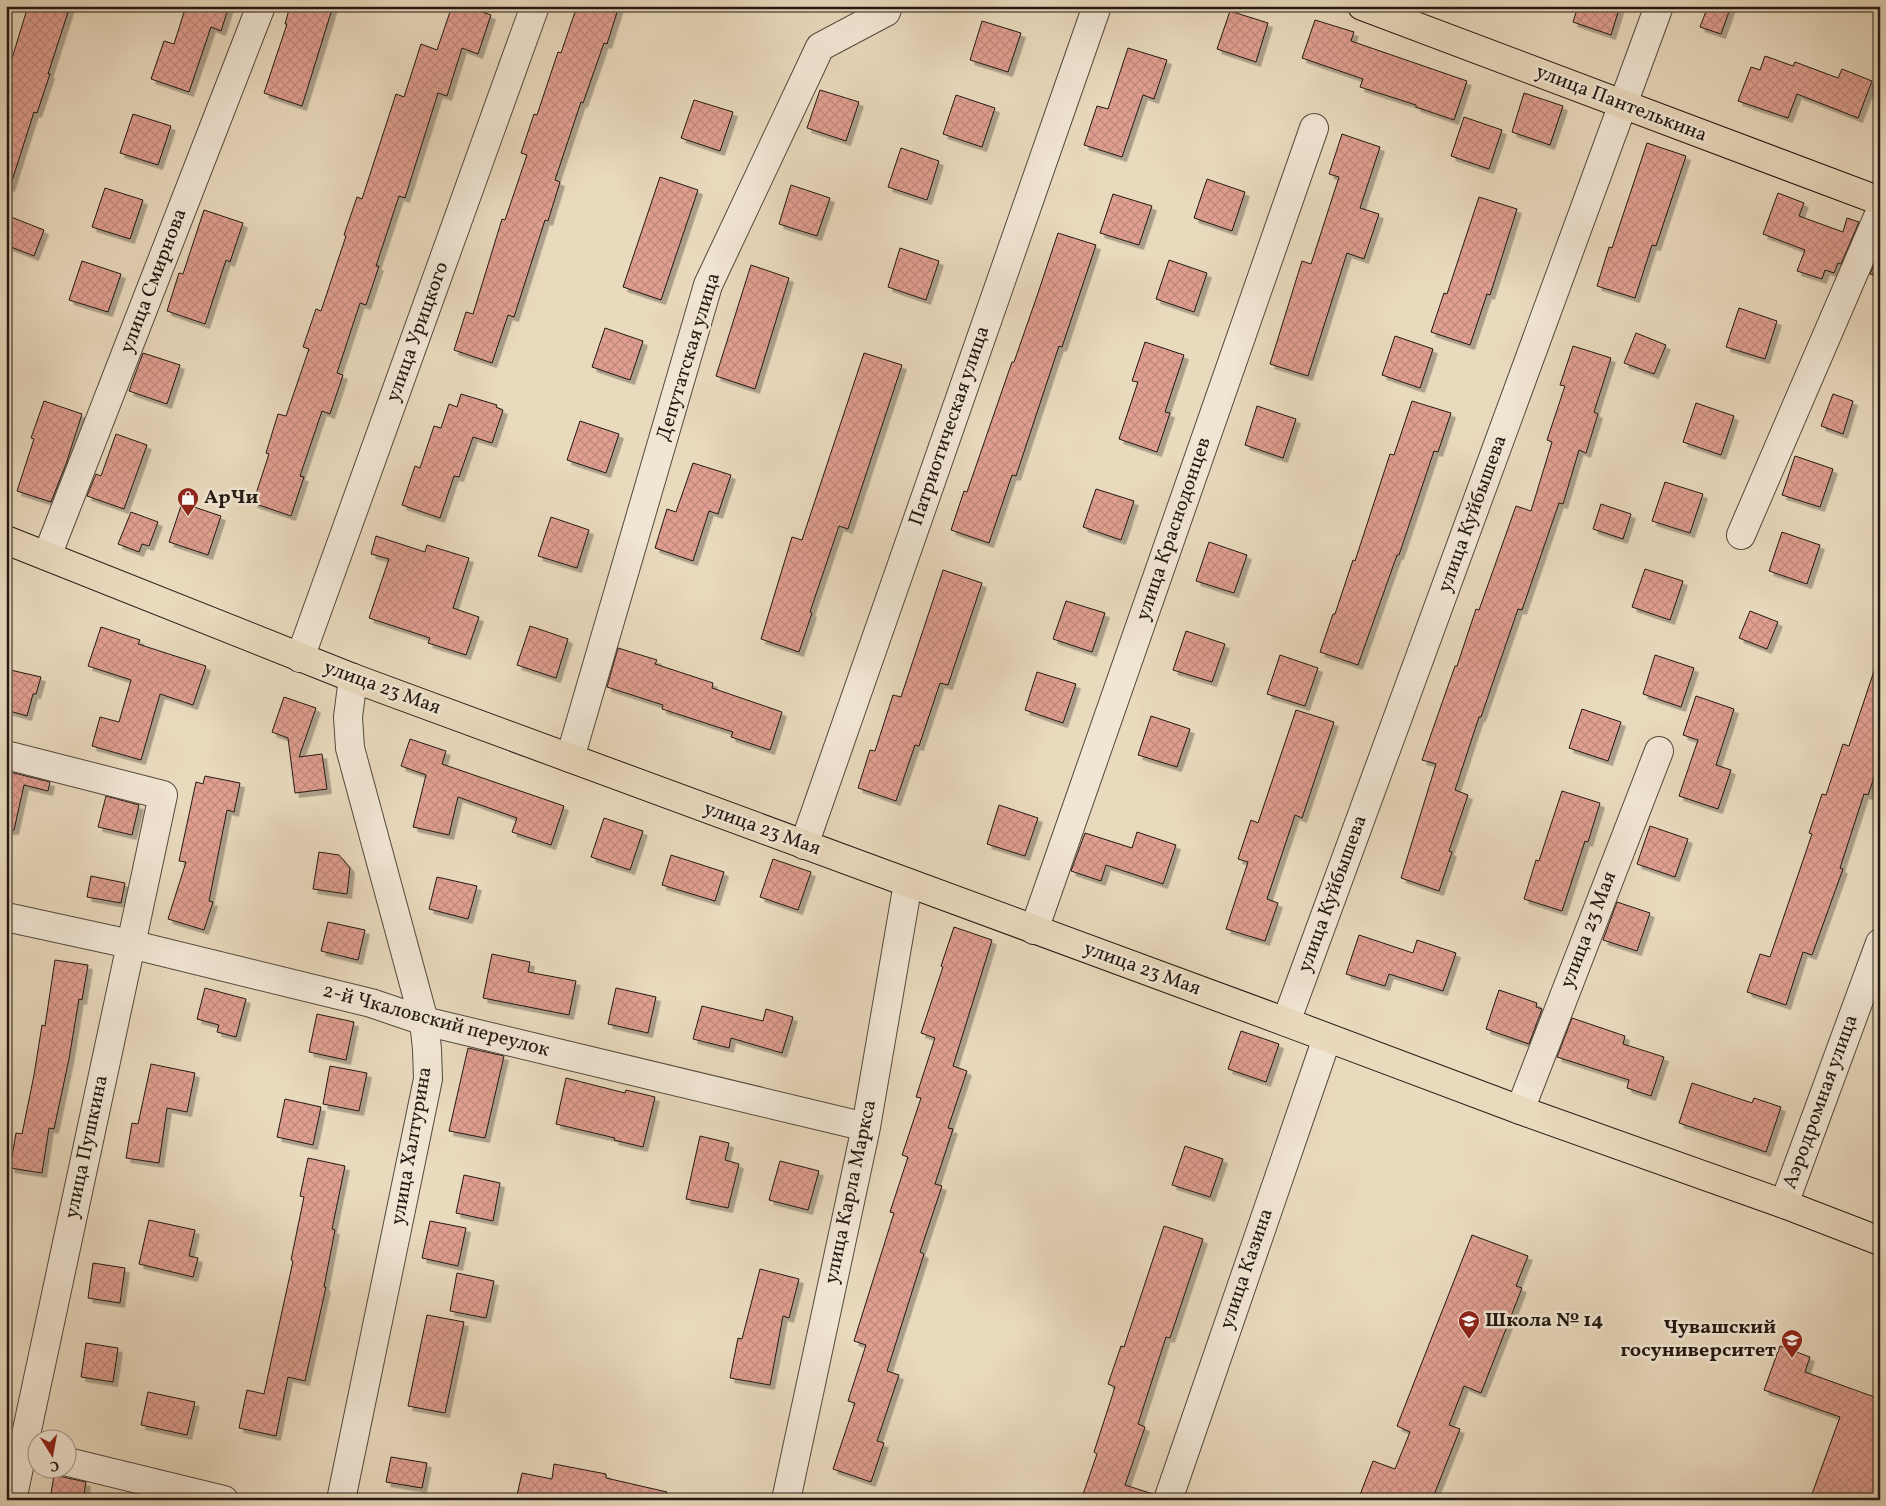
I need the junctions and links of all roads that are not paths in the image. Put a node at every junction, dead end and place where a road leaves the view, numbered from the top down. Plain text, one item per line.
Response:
1 (261, 6) edge
2 (535, 6) edge
3 (888, 6) edge
4 (1097, 6) edge
5 (1362, 6) edge
6 (1659, 6) edge
7 (1623, 105) junction
8 (1314, 128) dead end
9 (1880, 201) edge
10 (1880, 212) edge
11 (1741, 535) dead end
12 (6, 540) edge
13 (47, 556) junction
14 (300, 658) junction
15 (353, 678) junction
16 (1659, 751) dead end
17 (6, 755) edge
18 (570, 758) junction
19 (804, 845) junction
20 (908, 883) junction
21 (6, 917) edge
22 (1034, 930) junction
23 (1880, 943) edge
24 (130, 944) junction
25 (424, 1021) junction
26 (1286, 1022) junction
27 (1327, 1038) junction
28 (1520, 1110) junction
29 (866, 1126) junction
30 (1784, 1204) junction
31 (1880, 1241) edge
32 (22, 1452) edge
33 (78, 1464) edge
34 (12, 1500) edge
35 (224, 1500) edge
36 (341, 1500) edge
37 (786, 1500) edge
38 (1168, 1500) edge

1 - 13 street, улица Смирнова
2 - 14 street, улица Урицкого
3 - 18 street, Депутатская улица
4 - 19 street, Патриотическая улица
5 - 7 main road, улица Пантелькина
6 - 7 street, улица Куйбышева
7 - 9 main road, улица Пантелькина
7 - 26 street, улица Куйбышева
8 - 22 street, улица Краснодонцев
10 - 11 street
12 - 13 main road, улица 23 Мая
13 - 14 main road, улица 23 Мая
14 - 15 main road, улица 23 Мая
15 - 18 main road, улица 23 Мая
15 - 25 street, улица Халтурина
16 - 28 street, улица 23 Мая
17 - 24 street, улица Пушкина
18 - 19 main road, улица 23 Мая
19 - 20 main road, улица 23 Мая
20 - 22 main road, улица 23 Мая
20 - 29 street, улица Карла Маркса
21 - 24 street, 2-й Чкаловский переулок
22 - 26 main road, улица 23 Мая
23 - 30 street, Аэродромная улица
24 - 25 street, 2-й Чкаловский переулок
24 - 32 street, улица Пушкина
25 - 29 street, 2-й Чкаловский переулок
25 - 36 street, улица Халтурина
26 - 27 main road, улица 23 Мая
27 - 28 main road, улица 23 Мая
27 - 38 street, улица Казина
28 - 30 main road, улица 23 Мая
29 - 37 street, улица Карла Маркса
30 - 31 main road, улица 23 Мая
32 - 34 street, улица Пушкина
33 - 35 street

